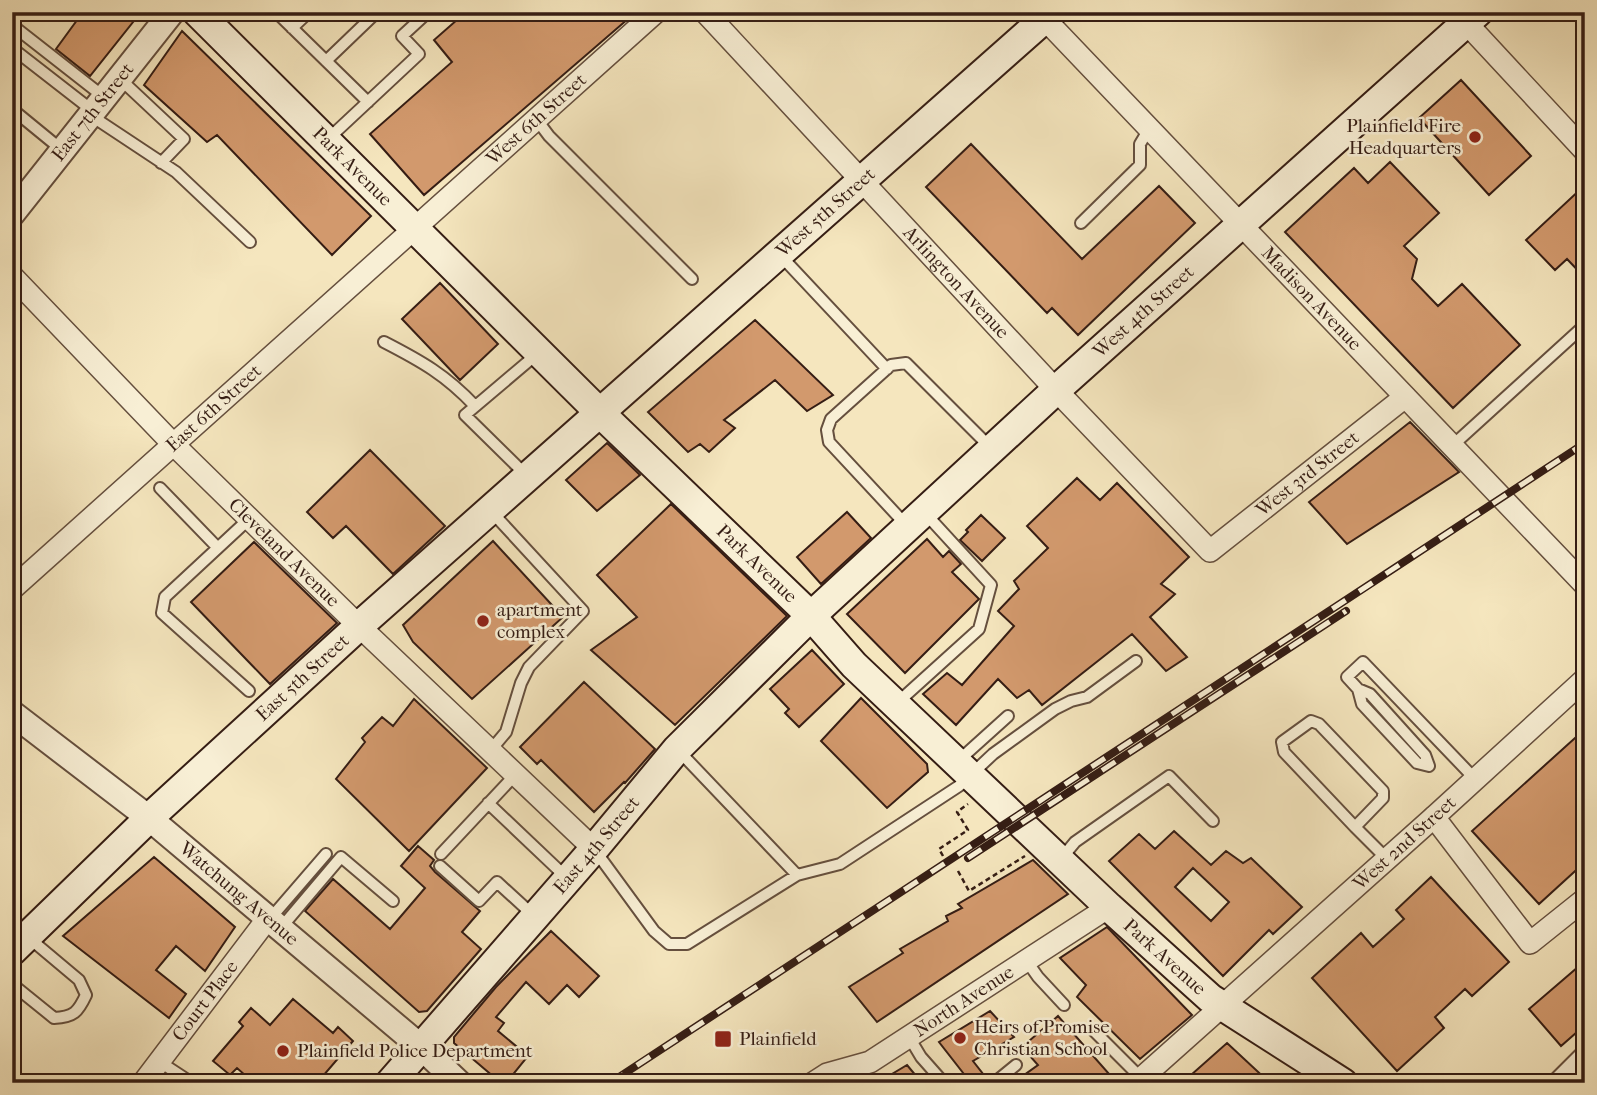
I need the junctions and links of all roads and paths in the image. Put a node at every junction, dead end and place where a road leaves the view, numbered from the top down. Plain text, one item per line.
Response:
1 (172, 12) edge
2 (197, 12) edge
3 (276, 12) edge
4 (309, 12) edge
5 (377, 12) edge
6 (428, 12) edge
7 (656, 12) edge
8 (705, 12) edge
9 (1045, 15) edge
10 (1466, 16) edge
11 (12, 25) edge
12 (292, 28) junction
13 (12, 48) edge
14 (326, 61) junction
15 (102, 100) junction
16 (368, 102) junction
17 (12, 109) edge
18 (537, 120) junction
19 (1149, 129) junction
20 (327, 140) junction
21 (62, 150) junction
22 (1585, 151) edge
23 (161, 163) junction
24 (862, 180) junction
25 (15, 205) edge
26 (1081, 223) dead end
27 (1240, 225) junction
28 (416, 228) junction
29 (250, 242) dead end
30 (778, 253) junction
31 (12, 276) edge
32 (692, 279) dead end
33 (1585, 325) edge
34 (384, 342) dead end
35 (539, 352) junction
36 (887, 369) junction
37 (1056, 390) junction
38 (1405, 397) junction
39 (475, 406) junction
40 (599, 412) junction
41 (173, 444) junction
42 (1452, 446) junction
43 (992, 449) junction
44 (527, 477) junction
45 (160, 488) dead end
46 (490, 510) junction
47 (249, 519) junction
48 (916, 519) junction
49 (218, 548) junction
50 (1210, 551) joint
51 (1585, 585) edge
52 (12, 589) edge
53 (811, 616) junction
54 (359, 626) junction
55 (1136, 661) dead end
56 (1585, 679) edge
57 (248, 691) dead end
58 (896, 704) junction
59 (12, 713) edge
60 (1008, 716) dead end
61 (1446, 748) junction
62 (677, 749) junction
63 (490, 751) junction
64 (515, 775) junction
65 (971, 775) junction
66 (1475, 779) junction
67 (488, 803) junction
68 (1434, 817) junction
69 (149, 818) junction
70 (1213, 821) dead end
71 (1355, 827) junction
72 (594, 849) junction
73 (1052, 852) junction
74 (441, 854) dead end
75 (326, 855) dead end
76 (943, 856) dead end
77 (1387, 859) junction
78 (440, 866) dead end
79 (958, 872) dead end
80 (797, 875) junction
81 (568, 879) junction
82 (1585, 899) edge
83 (393, 901) dead end
84 (1109, 907) junction
85 (535, 917) junction
86 (272, 922) junction
87 (20, 944) edge
88 (1026, 960) junction
89 (12, 984) edge
90 (1064, 1005) dead end
91 (1221, 1005) junction
92 (1094, 1031) dead end
93 (909, 1037) junction
94 (421, 1047) junction
95 (1585, 1059) edge
96 (160, 1062) junction
97 (1016, 1065) dead end
98 (825, 1080) edge
99 (1138, 1080) edge
100 (143, 1083) edge
101 (192, 1083) edge
102 (390, 1083) edge
103 (459, 1083) edge
104 (944, 1083) edge
105 (994, 1083) edge
106 (1343, 1083) edge
107 (1561, 1083) edge

1 - 15 street, East 7th Street
2 - 20 main road, Park Avenue
3 - 12 lane
4 - 12 lane
5 - 14 lane
6 - 16 lane
7 - 18 street, West 6th Street
8 - 24 street, Arlington Avenue
9 - 19 street, Madison Avenue
9 - 24 main road, West 5th Street
10 - 22 street
10 - 27 main road, West 4th Street
11 - 15 lane
12 - 14 lane
13 - 15 lane
14 - 16 lane
15 - 21 street, East 7th Street
15 - 23 lane
15 - 23 lane
16 - 20 lane
17 - 21 lane
18 - 28 street, West 6th Street
18 - 32 lane
19 - 26 lane
19 - 27 street, Madison Avenue
20 - 28 main road, Park Avenue
21 - 25 street, East 7th Street
23 - 29 lane
24 - 30 main road, West 5th Street
24 - 37 street, Arlington Avenue
27 - 37 main road, West 4th Street
27 - 38 street, Madison Avenue
28 - 35 main road, Park Avenue
28 - 41 street, East 6th Street
30 - 36 lane
30 - 40 main road, West 5th Street
31 - 41 street, Cleveland Avenue
33 - 42 lane
34 - 39 lane
35 - 39 lane
35 - 40 main road, Park Avenue
36 - 43 lane
36 - 48 lane
37 - 43 main road, West 4th Street
37 - 50 street, Arlington Avenue
38 - 42 street, Madison Avenue
38 - 50 street, West 3rd Street
39 - 44 lane
40 - 44 main road, East 5th Street
40 - 53 main road, Park Avenue
41 - 47 street, Cleveland Avenue
41 - 52 street, East 6th Street
42 - 51 street, Madison Avenue
43 - 48 main road, West 4th Street
44 - 46 main road, East 5th Street
45 - 49 lane
46 - 54 main road, East 5th Street
46 - 63 lane
47 - 49 lane
47 - 54 street, Cleveland Avenue
48 - 53 main road, West 4th Street
48 - 58 lane
49 - 57 lane
53 - 58 main road, Park Avenue
53 - 62 main road, East 4th Street
54 - 63 street, Cleveland Avenue
54 - 69 main road, East 5th Street
55 - 65 lane
56 - 66 street, West 2nd Street
58 - 65 main road, Park Avenue
59 - 69 street, Watchung Avenue
60 - 65 lane
61 - 61 lane
61 - 66 lane
62 - 72 main road, East 4th Street
62 - 80 lane
63 - 64 street, Cleveland Avenue
64 - 67 lane
64 - 72 street, Cleveland Avenue
65 - 73 main road, Park Avenue
65 - 76 path
65 - 80 lane
66 - 68 street, West 2nd Street
67 - 74 lane
67 - 81 lane
68 - 77 street, West 2nd Street
68 - 82 street
69 - 86 street, Watchung Avenue
69 - 87 main road, East 5th Street
70 - 73 lane
71 - 71 lane
71 - 77 lane
72 - 80 lane
72 - 81 main road, East 4th Street
73 - 79 path
73 - 84 main road, Park Avenue
75 - 86 lane
77 - 91 street, West 2nd Street
78 - 85 lane
81 - 85 main road, East 4th Street
83 - 86 lane
84 - 88 street, North Avenue
84 - 91 main road, Park Avenue
85 - 94 main road, East 4th Street
86 - 94 street, Watchung Avenue
86 - 96 street, Court Place
87 - 89 lane
88 - 90 lane
88 - 93 street, North Avenue
91 - 99 street, West 2nd Street
91 - 106 main road, Park Avenue
92 - 99 lane
93 - 98 street, North Avenue
93 - 104 lane
94 - 102 main road, East 4th Street
94 - 103 street, Watchung Avenue
95 - 107 street
96 - 100 street, Court Place
96 - 101 lane
97 - 105 lane

